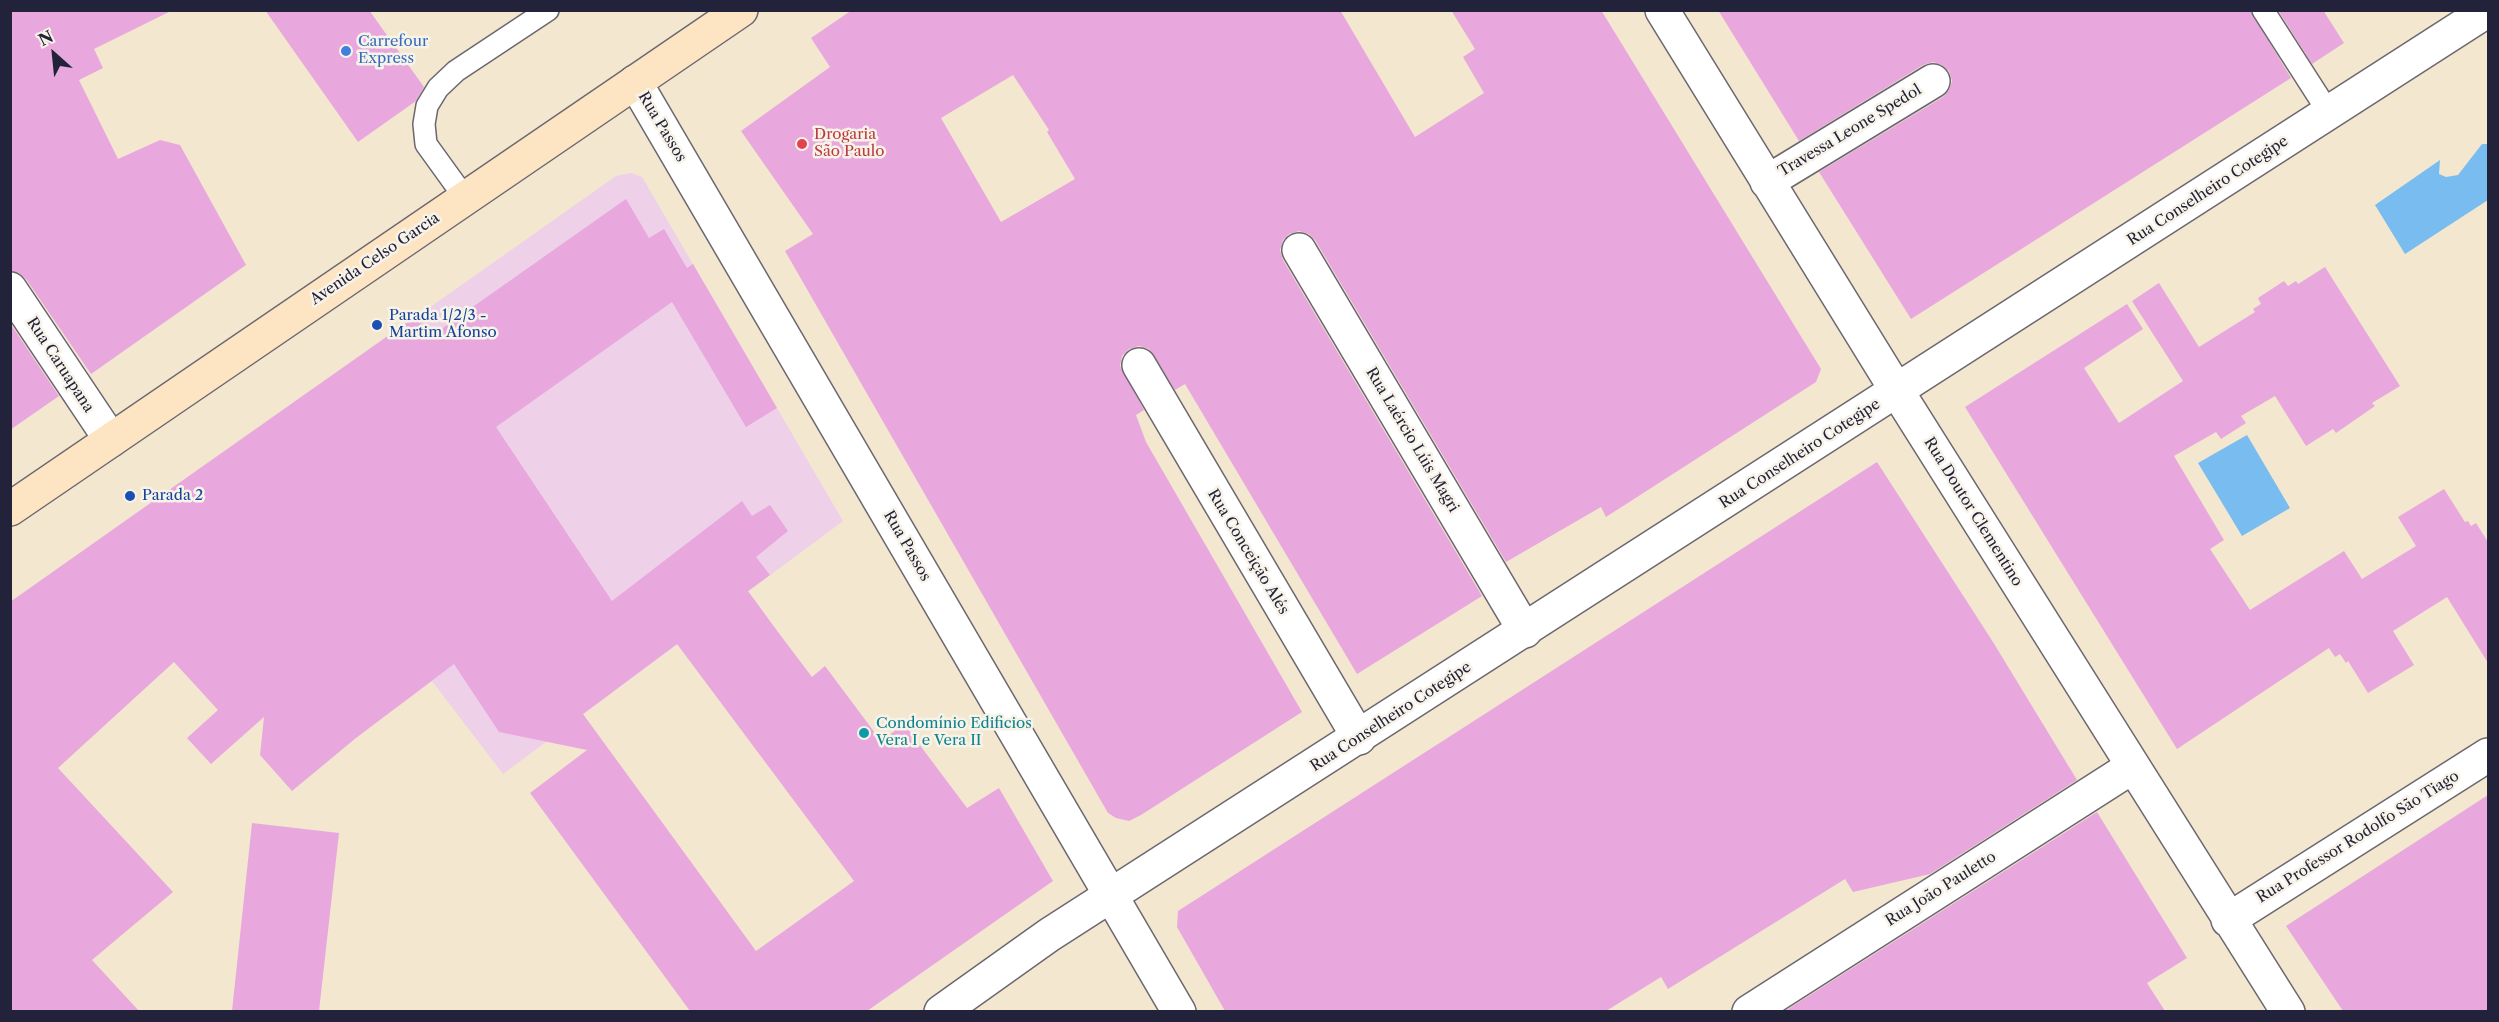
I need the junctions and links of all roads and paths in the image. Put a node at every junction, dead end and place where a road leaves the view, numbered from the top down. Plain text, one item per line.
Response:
1 (548, 10) edge
2 (741, 10) edge
3 (1662, 10) edge
4 (2263, 10) edge
5 (2488, 10) edge
6 (1933, 81) dead end
7 (635, 82) junction
8 (2329, 113) junction
9 (1767, 182) junction
10 (465, 198) junction
11 (1299, 250) dead end
12 (10, 289) edge
13 (1139, 365) dead end
14 (1897, 391) junction
15 (111, 440) junction
16 (10, 509) edge
17 (1525, 631) junction
18 (1359, 738) junction
19 (2488, 755) edge
20 (2132, 767) junction
21 (1110, 897) junction
22 (2228, 920) junction
23 (941, 1011) edge
24 (1179, 1011) edge
25 (1749, 1011) edge
26 (2288, 1011) edge

1 - 10 lane
2 - 7 main road, Avenida Celso Garcia
3 - 9 street, Rua Doutor Clementino
4 - 8 lane
5 - 8 street, Rua Conselheiro Cotegipe
6 - 9 street, Travessa Leone Spedol
7 - 10 main road, Avenida Celso Garcia
7 - 21 street, Rua Passos
8 - 14 street, Rua Conselheiro Cotegipe
9 - 14 street, Rua Doutor Clementino
10 - 15 main road, Avenida Celso Garcia
11 - 17 street, Rua Laércio Lúis Magri
12 - 15 street, Rua Caruapana
13 - 18 street, Rua Conceição Alés
14 - 17 street, Rua Conselheiro Cotegipe
14 - 20 street, Rua Doutor Clementino
15 - 16 main road, Avenida Celso Garcia
17 - 18 street, Rua Conselheiro Cotegipe
18 - 21 street, Rua Conselheiro Cotegipe
19 - 22 street, Rua Professor Rodolfo São Tiago
20 - 22 street, Rua Doutor Clementino
20 - 25 street, Rua João Pauletto
21 - 23 street, Rua Conselheiro Cotegipe
21 - 24 street, Rua Passos
22 - 26 street, Rua Doutor Clementino

